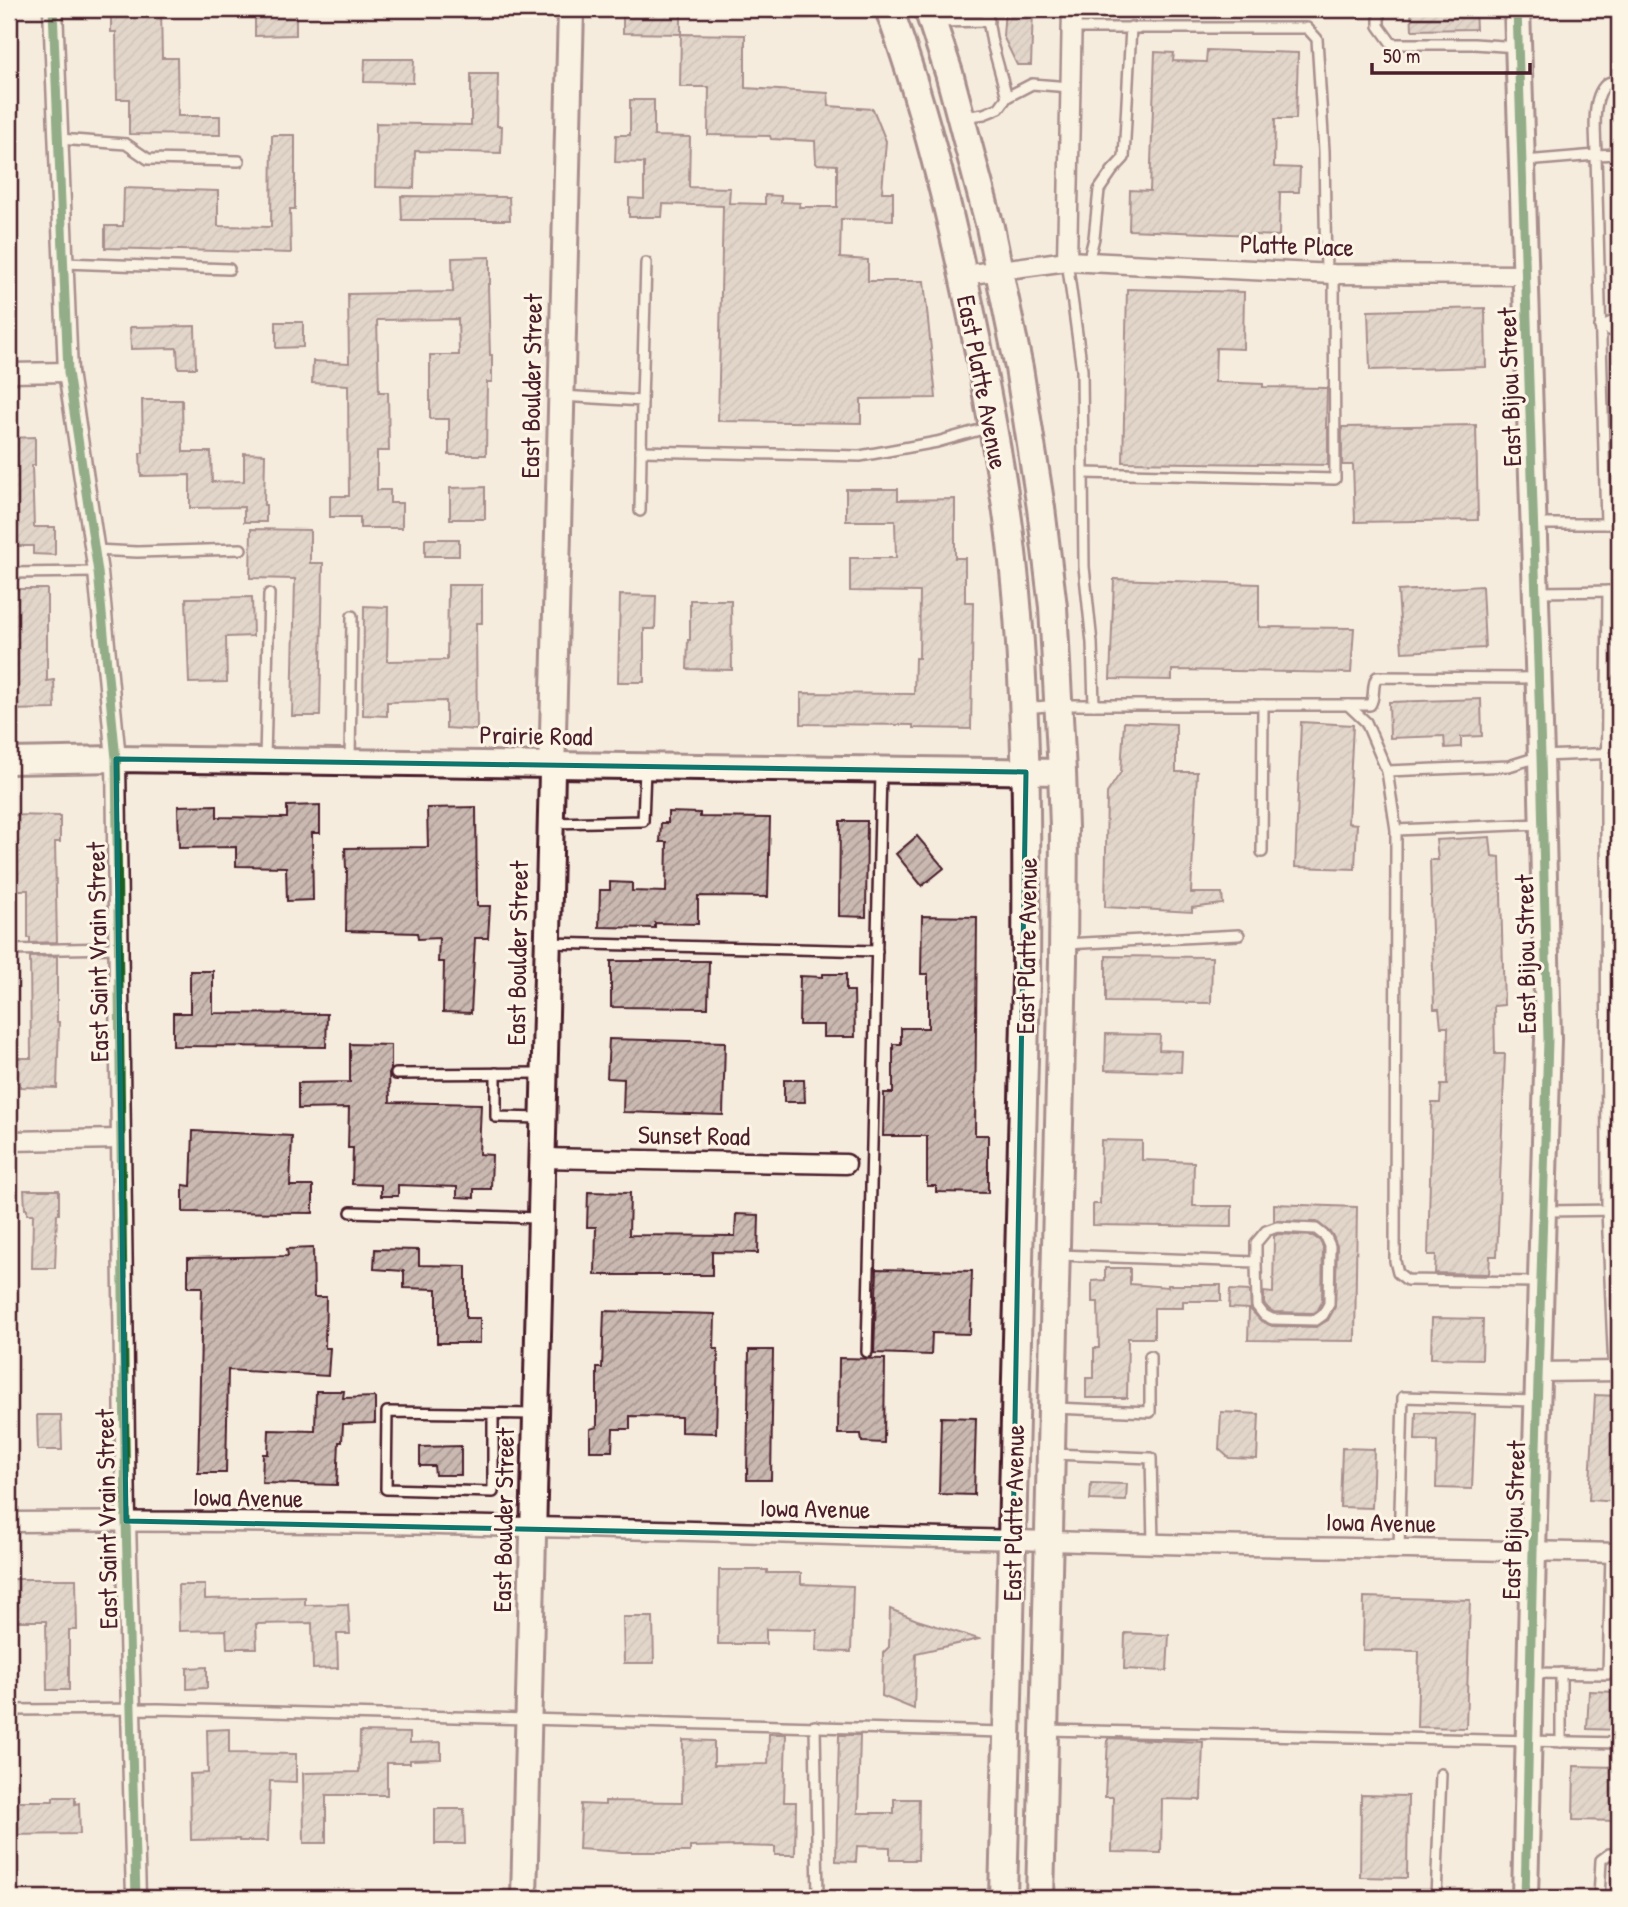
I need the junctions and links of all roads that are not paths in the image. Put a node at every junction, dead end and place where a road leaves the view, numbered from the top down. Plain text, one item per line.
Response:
1 (53, 9) edge
2 (570, 9) edge
3 (746, 9) edge
4 (842, 9) edge
5 (889, 9) edge
6 (986, 9) edge
7 (1072, 9) edge
8 (1379, 9) edge
9 (1517, 9) edge
10 (930, 15) edge
11 (989, 21) junction
12 (1131, 27) junction
13 (1072, 28) junction
14 (1518, 47) junction
15 (1619, 81) edge
16 (1070, 87) junction
17 (1007, 97) junction
18 (960, 117) junction
19 (59, 139) junction
20 (1619, 154) edge
21 (1596, 155) junction
22 (239, 161) dead end
23 (1522, 161) junction
24 (1067, 261) junction
25 (1088, 262) junction
26 (64, 263) junction
27 (646, 264) dead end
28 (229, 270) dead end
29 (999, 270) junction
30 (1330, 274) junction
31 (964, 275) junction
32 (1526, 275) junction
33 (1619, 319) edge
34 (1600, 327) junction
35 (1619, 333) edge
36 (68, 372) junction
37 (9, 373) edge
38 (561, 396) junction
39 (642, 401) junction
40 (993, 426) junction
41 (641, 451) junction
42 (1084, 473) junction
43 (640, 511) dead end
44 (1534, 524) junction
45 (1606, 524) junction
46 (1619, 524) edge
47 (241, 549) dead end
48 (94, 550) junction
49 (97, 572) junction
50 (9, 573) edge
51 (1608, 591) junction
52 (1619, 591) edge
53 (1536, 593) junction
54 (269, 594) dead end
55 (352, 616) dead end
56 (1539, 677) junction
57 (1058, 705) junction
58 (1094, 705) junction
59 (1263, 705) junction
60 (1348, 705) junction
61 (1023, 708) junction
62 (1607, 753) junction
63 (1619, 753) edge
64 (1541, 757) junction
65 (116, 759) junction
66 (9, 761) edge
67 (265, 761) junction
68 (350, 762) junction
69 (551, 765) junction
70 (645, 766) junction
71 (881, 769) junction
72 (1387, 771) junction
73 (1026, 772) junction
74 (1062, 772) junction
75 (550, 823) junction
76 (1543, 824) junction
77 (1396, 830) junction
78 (1262, 852) dead end
79 (1239, 934) dead end
80 (547, 943) junction
81 (1063, 944) junction
82 (118, 948) junction
83 (9, 950) edge
84 (877, 951) junction
85 (496, 1073) junction
86 (543, 1073) junction
87 (396, 1074) dead end
88 (542, 1118) junction
89 (120, 1139) junction
90 (9, 1141) edge
91 (541, 1158) junction
92 (846, 1164) dead end
93 (1543, 1210) junction
94 (1607, 1210) junction
95 (1619, 1210) edge
96 (351, 1212) dead end
97 (540, 1219) junction
98 (1056, 1255) junction
99 (1256, 1262) junction
100 (1541, 1282) junction
101 (867, 1352) dead end
102 (1150, 1356) dead end
103 (1617, 1371) edge
104 (1539, 1372) junction
105 (1538, 1401) junction
106 (1053, 1408) junction
107 (494, 1414) junction
108 (535, 1414) junction
109 (1051, 1454) junction
110 (126, 1521) junction
111 (9, 1522) edge
112 (533, 1527) junction
113 (1013, 1539) junction
114 (1049, 1541) junction
115 (1153, 1543) junction
116 (1399, 1549) junction
117 (1533, 1551) junction
118 (1615, 1553) edge
119 (1530, 1673) junction
120 (1561, 1673) junction
121 (131, 1709) junction
122 (9, 1710) edge
123 (529, 1719) junction
124 (815, 1726) junction
125 (1045, 1729) junction
126 (1008, 1732) junction
127 (1528, 1741) junction
128 (1561, 1742) junction
129 (1619, 1743) edge
130 (1441, 1774) dead end
131 (1619, 1854) edge
132 (136, 1898) edge
133 (524, 1898) edge
134 (818, 1898) edge
135 (1003, 1898) edge
136 (1040, 1898) edge
137 (1436, 1898) edge
138 (1525, 1898) edge
139 (1599, 1898) edge

1 - 19 street, East Saint Vrain Street
2 - 38 street, East Boulder Street
3 - 4 lane
5 - 31 main road, East Platte Avenue
6 - 11 lane
7 - 13 street
8 - 14 lane
9 - 14 street, East Bijou Street
10 - 11 lane
10 - 18 main road, East Platte Avenue
11 - 17 lane
12 - 13 lane
12 - 25 lane
12 - 30 lane
13 - 16 street
14 - 23 street, East Bijou Street
15 - 21 lane
16 - 17 lane
16 - 24 street
17 - 18 lane
18 - 29 main road, East Platte Avenue
19 - 22 lane
19 - 26 street, East Saint Vrain Street
20 - 21 lane
21 - 23 lane
21 - 34 lane
23 - 32 street, East Bijou Street
24 - 25 street, Platte Place
24 - 29 street, Platte Place
24 - 42 lane
25 - 30 street, Platte Place
26 - 28 lane
26 - 36 street, East Saint Vrain Street
27 - 39 lane
29 - 31 street, Platte Place
29 - 57 main road, East Platte Avenue
30 - 32 street, Platte Place
30 - 42 lane
31 - 40 main road, East Platte Avenue
32 - 44 street, East Bijou Street
33 - 34 lane
34 - 35 lane
34 - 45 lane
36 - 37 street
36 - 48 street, East Saint Vrain Street
38 - 39 lane
38 - 69 street, East Boulder Street
39 - 41 lane
40 - 41 lane
40 - 61 main road, East Platte Avenue
41 - 43 lane
42 - 58 lane
44 - 45 lane
44 - 53 street, East Bijou Street
45 - 46 lane
47 - 48 lane
48 - 49 street, East Saint Vrain Street
49 - 50 lane
49 - 65 street, East Saint Vrain Street
51 - 52 lane
51 - 53 lane
51 - 62 lane
53 - 56 street, East Bijou Street
54 - 67 lane
55 - 68 lane
56 - 60 lane
56 - 64 street, East Bijou Street
57 - 58 lane
57 - 61 lane
57 - 74 main road, East Platte Avenue
58 - 59 lane
59 - 60 lane
59 - 78 lane
60 - 72 lane
61 - 73 main road, East Platte Avenue
62 - 63 lane
62 - 64 lane
62 - 94 lane
64 - 72 lane
64 - 76 street, East Bijou Street
65 - 66 street, Prairie Road
65 - 67 street, Prairie Road
65 - 82 street, East Saint Vrain Street
67 - 68 street, Prairie Road
68 - 69 street, Prairie Road
69 - 70 street, Prairie Road
69 - 75 street, East Boulder Street
70 - 71 street, Prairie Road
70 - 75 lane
71 - 73 street, Prairie Road
71 - 84 lane
72 - 77 lane
73 - 74 street, Prairie Road
73 - 113 main road, East Platte Avenue
74 - 81 main road, East Platte Avenue
75 - 80 street, East Boulder Street
76 - 77 lane
76 - 93 street, East Bijou Street
77 - 100 lane
79 - 81 lane
80 - 84 lane
80 - 86 street, East Boulder Street
81 - 98 main road, East Platte Avenue
82 - 83 lane
82 - 89 street, East Saint Vrain Street
84 - 101 lane
85 - 86 lane
85 - 87 lane
85 - 88 lane
86 - 88 street, East Boulder Street
88 - 91 street, East Boulder Street
89 - 90 street
89 - 110 street, East Saint Vrain Street
91 - 92 street, Sunset Road
91 - 97 street, East Boulder Street
93 - 94 lane
93 - 100 street, East Bijou Street
94 - 95 lane
94 - 103 lane
96 - 97 lane
97 - 108 street, East Boulder Street
98 - 99 lane
98 - 106 main road, East Platte Avenue
99 - 99 lane
100 - 104 street, East Bijou Street
102 - 106 lane
103 - 104 street
104 - 105 street, East Bijou Street
105 - 116 lane
105 - 117 street, East Bijou Street
106 - 109 main road, East Platte Avenue
107 - 107 lane
107 - 108 lane
108 - 112 street, East Boulder Street
109 - 114 main road, East Platte Avenue
109 - 115 lane
110 - 111 street, Iowa Avenue
110 - 112 street, Iowa Avenue
110 - 121 street, East Saint Vrain Street
112 - 113 street, Iowa Avenue
112 - 123 street, East Boulder Street
113 - 114 street, Iowa Avenue
113 - 126 main road, East Platte Avenue
114 - 115 street, Iowa Avenue
114 - 125 main road, East Platte Avenue
115 - 116 street, Iowa Avenue
116 - 117 street, Iowa Avenue
117 - 118 street, Iowa Avenue
117 - 119 street, East Bijou Street
118 - 120 lane
119 - 120 lane
119 - 127 street, East Bijou Street
120 - 128 lane
121 - 122 lane
121 - 123 lane
121 - 132 street, East Saint Vrain Street
123 - 124 lane
123 - 133 street, East Boulder Street
124 - 126 lane
124 - 134 lane
125 - 127 lane
125 - 136 main road, East Platte Avenue
126 - 135 main road, East Platte Avenue
127 - 128 lane
127 - 138 street, East Bijou Street
128 - 129 lane
130 - 137 lane
131 - 139 lane

